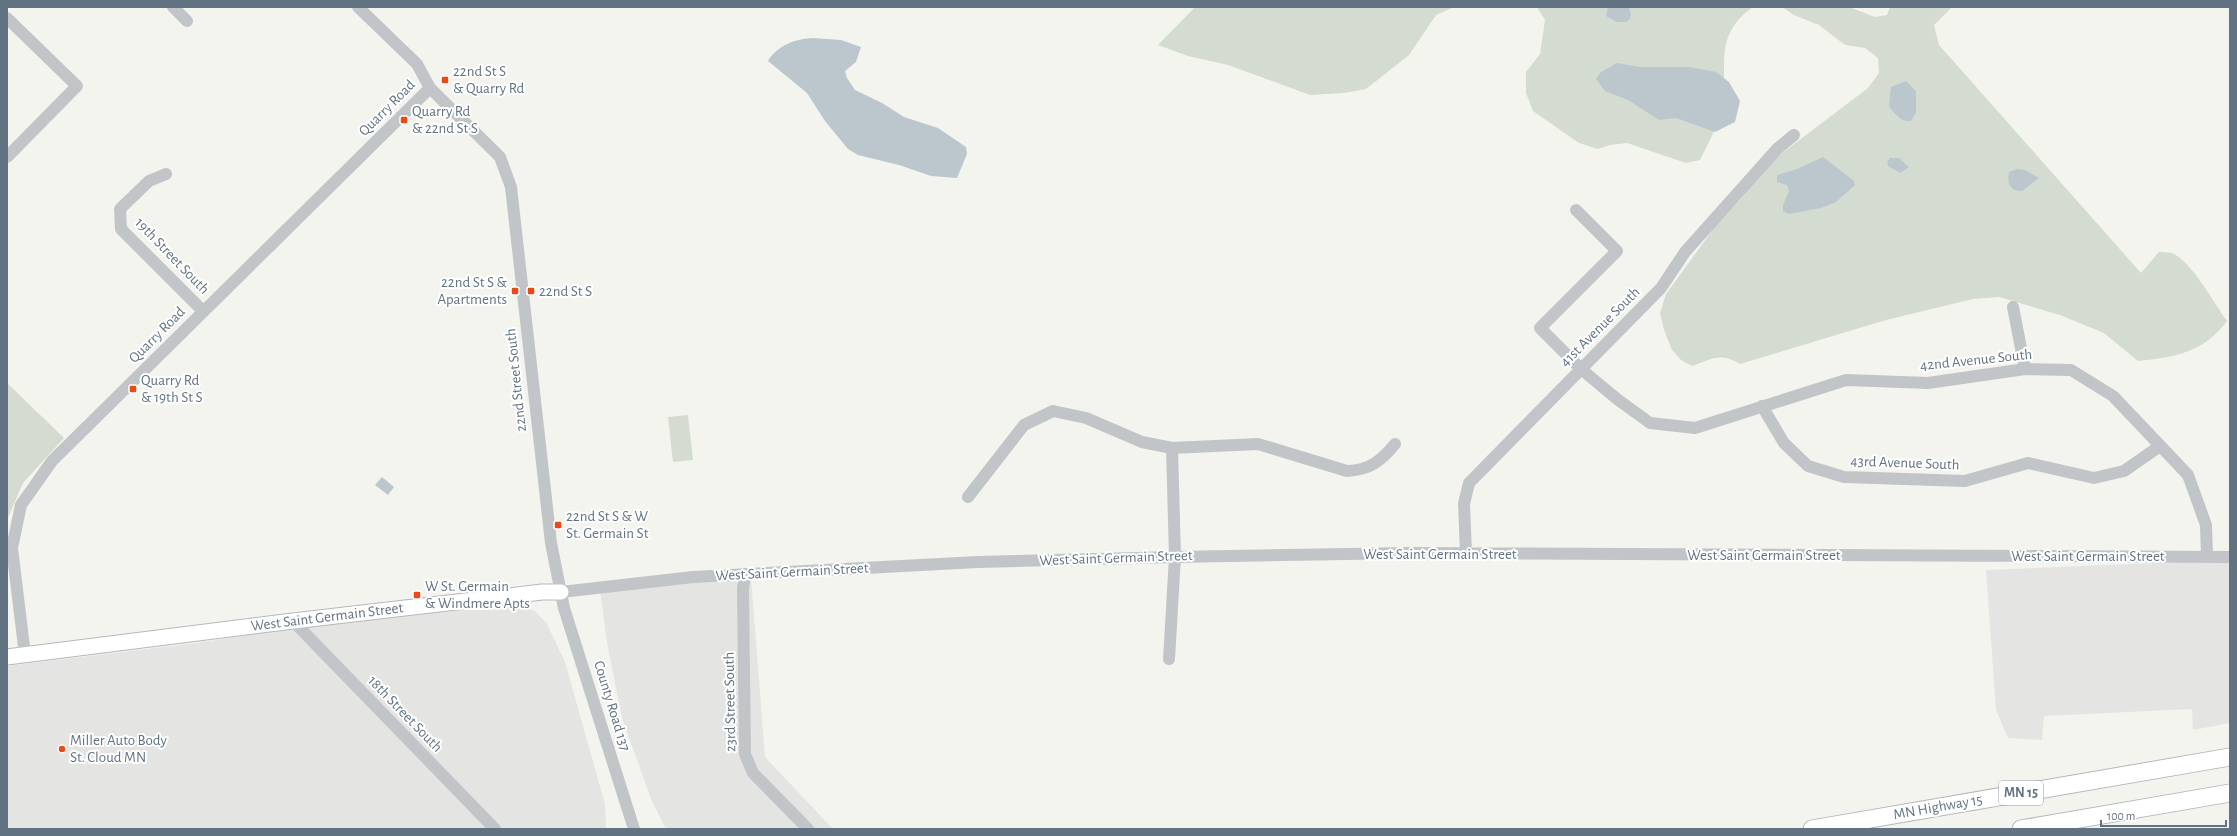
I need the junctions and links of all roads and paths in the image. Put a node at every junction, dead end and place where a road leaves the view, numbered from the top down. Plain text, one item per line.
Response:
1 (173, 7) edge
2 (358, 7) edge
3 (7, 18) edge
4 (187, 21) dead end
5 (430, 88) junction
6 (1794, 135) dead end
7 (7, 157) edge
8 (166, 174) dead end
9 (1576, 210) dead end
10 (2013, 307) dead end
11 (203, 311) junction
12 (1581, 369) junction
13 (2025, 369) junction
14 (1762, 406) junction
15 (1395, 444) dead end
16 (2160, 446) junction
17 (1172, 448) junction
18 (968, 497) dead end
19 (9, 548) edge
20 (1466, 553) junction
21 (1175, 556) junction
22 (2207, 556) junction
23 (2230, 557) edge
24 (745, 574) junction
25 (561, 592) junction
26 (293, 621) junction
27 (25, 655) junction
28 (7, 657) edge
29 (1169, 659) dead end
30 (2230, 758) edge
31 (2230, 793) edge
32 (495, 829) edge
33 (634, 829) edge
34 (808, 829) edge
35 (1812, 829) edge
36 (2021, 829) edge

1 - 4 street
2 - 5 street, 22nd Street South
3 - 7 street
5 - 11 street, Quarry Road
5 - 25 street, 22nd Street South
6 - 12 street, 41st Avenue South
8 - 11 street, 19th Street South
9 - 12 street, 42nd Avenue South
10 - 13 street
11 - 19 street, Quarry Road
12 - 14 street, 42nd Avenue South
12 - 20 street, 41st Avenue South
13 - 14 street, 42nd Avenue South
13 - 16 street, 42nd Avenue South
14 - 16 street, 43rd Avenue South
15 - 17 street
16 - 22 street, 42nd Avenue South
17 - 18 street
17 - 21 street
19 - 27 street, Quarry Road
20 - 21 street, West Saint Germain Street
20 - 22 street, West Saint Germain Street
21 - 24 street, West Saint Germain Street
21 - 29 street
22 - 23 street, West Saint Germain Street
24 - 25 street, West Saint Germain Street
24 - 34 street, 23rd Street South
25 - 26 main road, West Saint Germain Street
25 - 33 street, County Road 137
26 - 27 main road, West Saint Germain Street
26 - 32 street, 18th Street South
27 - 28 main road, West Saint Germain Street
30 - 35 highway, MN Highway 15 / MN 15
31 - 36 highway, MN 15

